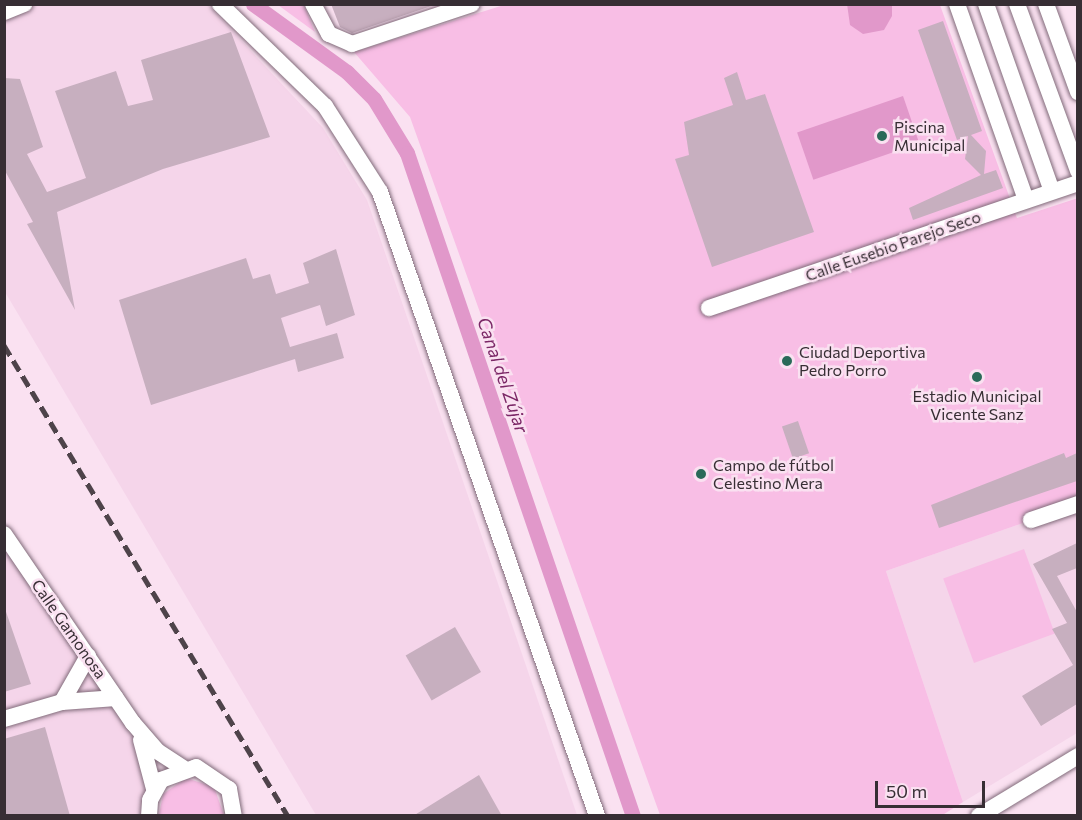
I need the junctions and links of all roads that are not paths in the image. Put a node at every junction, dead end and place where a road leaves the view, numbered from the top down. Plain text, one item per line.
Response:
1 (24, 4) edge
2 (220, 4) edge
3 (313, 4) edge
4 (471, 4) edge
5 (957, 4) edge
6 (986, 4) edge
7 (1017, 4) edge
8 (1046, 4) edge
9 (4, 12) edge
10 (1077, 92) edge
11 (1077, 171) edge
12 (1077, 183) edge
13 (1053, 191) junction
14 (1026, 200) junction
15 (709, 308) dead end
16 (1077, 504) edge
17 (1031, 520) dead end
18 (4, 534) edge
19 (12, 558) edge
20 (88, 656) junction
21 (116, 698) junction
22 (62, 702) junction
23 (4, 719) edge
24 (133, 723) junction
25 (1077, 756) edge
26 (183, 768) junction
27 (154, 789) junction
28 (148, 814) edge
29 (235, 815) edge
30 (597, 816) edge
31 (980, 816) edge

1 - 9 street
2 - 30 street
3 - 4 street
5 - 14 street
6 - 13 street
7 - 11 street
8 - 10 street
12 - 13 street, Calle Eusebio Parejo Seco
13 - 14 street, Calle Eusebio Parejo Seco
14 - 15 street, Calle Eusebio Parejo Seco
16 - 17 street
18 - 19 street, Calle Gamonosa
19 - 20 street, Calle Gamonosa
20 - 21 street, Calle Gamonosa
20 - 22 street
21 - 22 street
21 - 24 street, Calle Gamonosa
22 - 23 street
24 - 26 street, Calle Gamonosa
24 - 27 street, Calle Gamonosa
25 - 31 street
26 - 27 street
26 - 29 street
27 - 28 street

